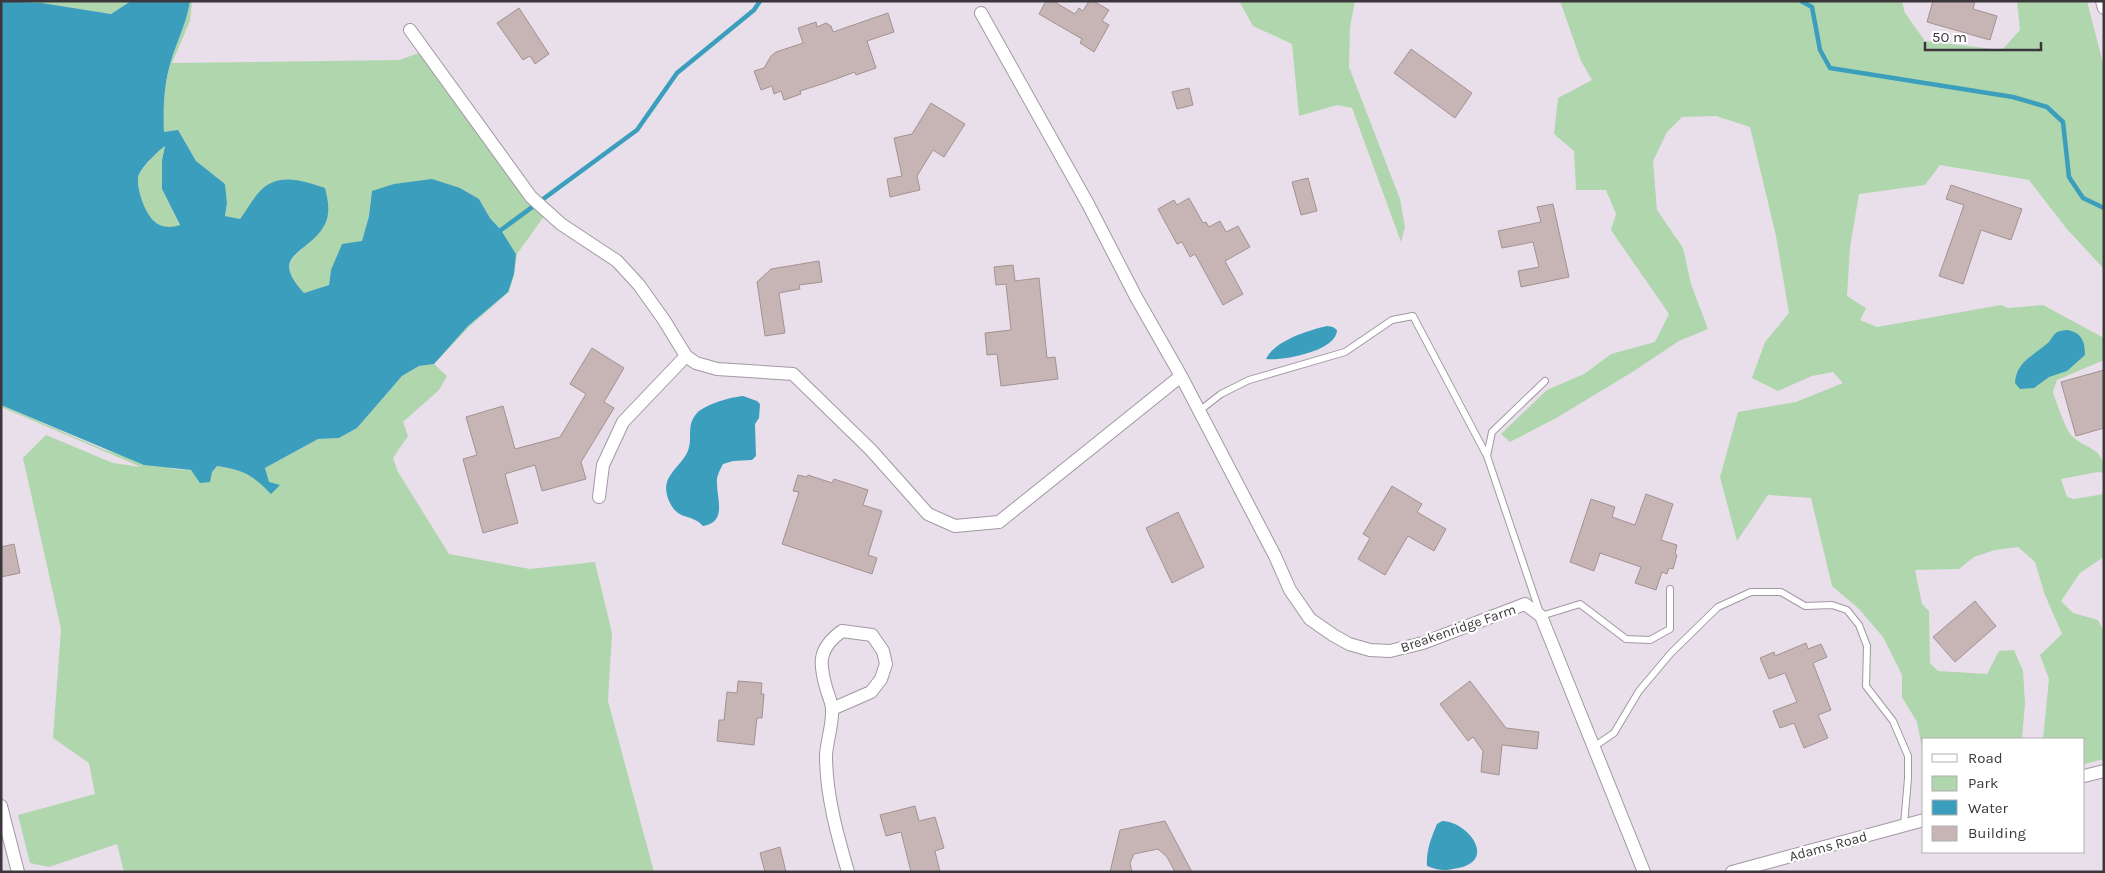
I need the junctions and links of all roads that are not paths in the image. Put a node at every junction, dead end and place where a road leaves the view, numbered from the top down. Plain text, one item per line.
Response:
1 (2102, 1) edge
2 (2104, 8) edge
3 (980, 13) dead end
4 (410, 30) dead end
5 (686, 356) junction
6 (1181, 376) junction
7 (1545, 381) dead end
8 (1199, 410) junction
9 (1487, 456) junction
10 (599, 497) dead end
11 (1670, 589) dead end
12 (1541, 616) junction
13 (832, 709) junction
14 (1595, 746) junction
15 (2104, 771) edge
16 (2085, 776) edge
17 (1, 806) edge
18 (1922, 820) edge
19 (1904, 825) junction
20 (18, 872) edge
21 (848, 872) edge
22 (1644, 872) edge
23 (1732, 872) edge

1 - 2 street
3 - 6 street, Breakenridge Farm
4 - 5 street
5 - 6 street
5 - 10 street
6 - 8 street, Breakenridge Farm
7 - 9 lane
8 - 9 lane
8 - 12 street, Breakenridge Farm
9 - 12 lane
11 - 12 lane
12 - 14 street
13 - 13 street
13 - 21 street
14 - 19 lane
14 - 22 street
15 - 16 street
17 - 20 street
18 - 19 street, Adams Road
19 - 23 street, Adams Road

